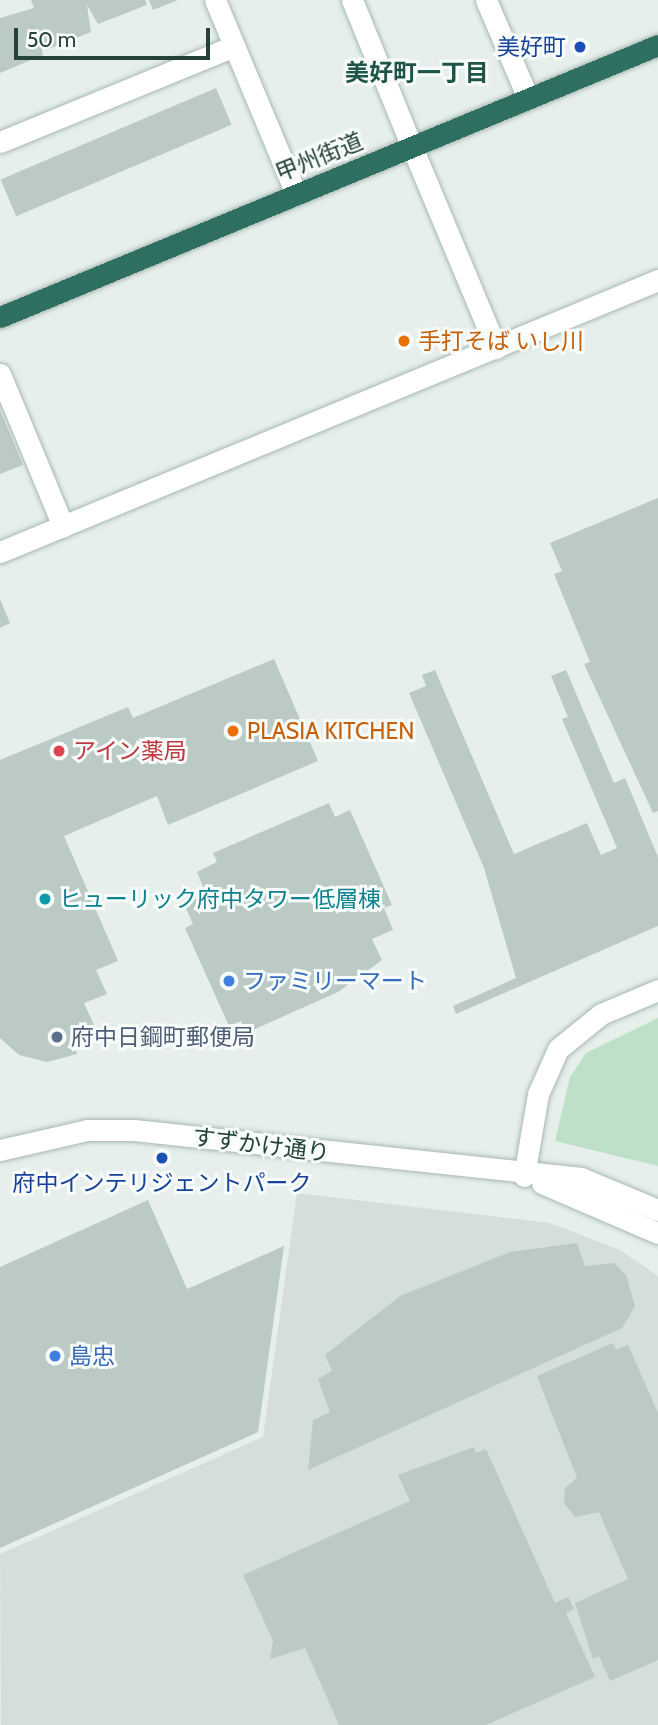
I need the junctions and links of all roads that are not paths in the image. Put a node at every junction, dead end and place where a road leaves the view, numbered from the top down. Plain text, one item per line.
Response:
1 (215, 0) edge
2 (352, 0) edge
3 (486, 0) edge
4 (658, 45) edge
5 (234, 46) junction
6 (528, 98) junction
7 (0, 142) edge
8 (412, 146) junction
9 (296, 194) junction
10 (658, 280) edge
11 (0, 317) edge
12 (496, 348) junction
13 (0, 374) edge
14 (63, 526) junction
15 (0, 552) edge
16 (658, 990) edge
17 (0, 1150) edge
18 (524, 1176) junction
19 (658, 1210) edge
20 (658, 1233) edge

1 - 5 street
2 - 8 street
3 - 6 street
4 - 6 highway, 甲州街道
5 - 7 street
5 - 9 street
6 - 8 highway, 甲州街道
8 - 9 highway, 甲州街道
8 - 12 street
9 - 11 highway, 甲州街道
10 - 12 street
12 - 14 street
13 - 14 street
14 - 15 street
16 - 18 street
17 - 18 street, すずかけ通り
18 - 19 street, すずかけ通り
18 - 20 street, すずかけ通り

